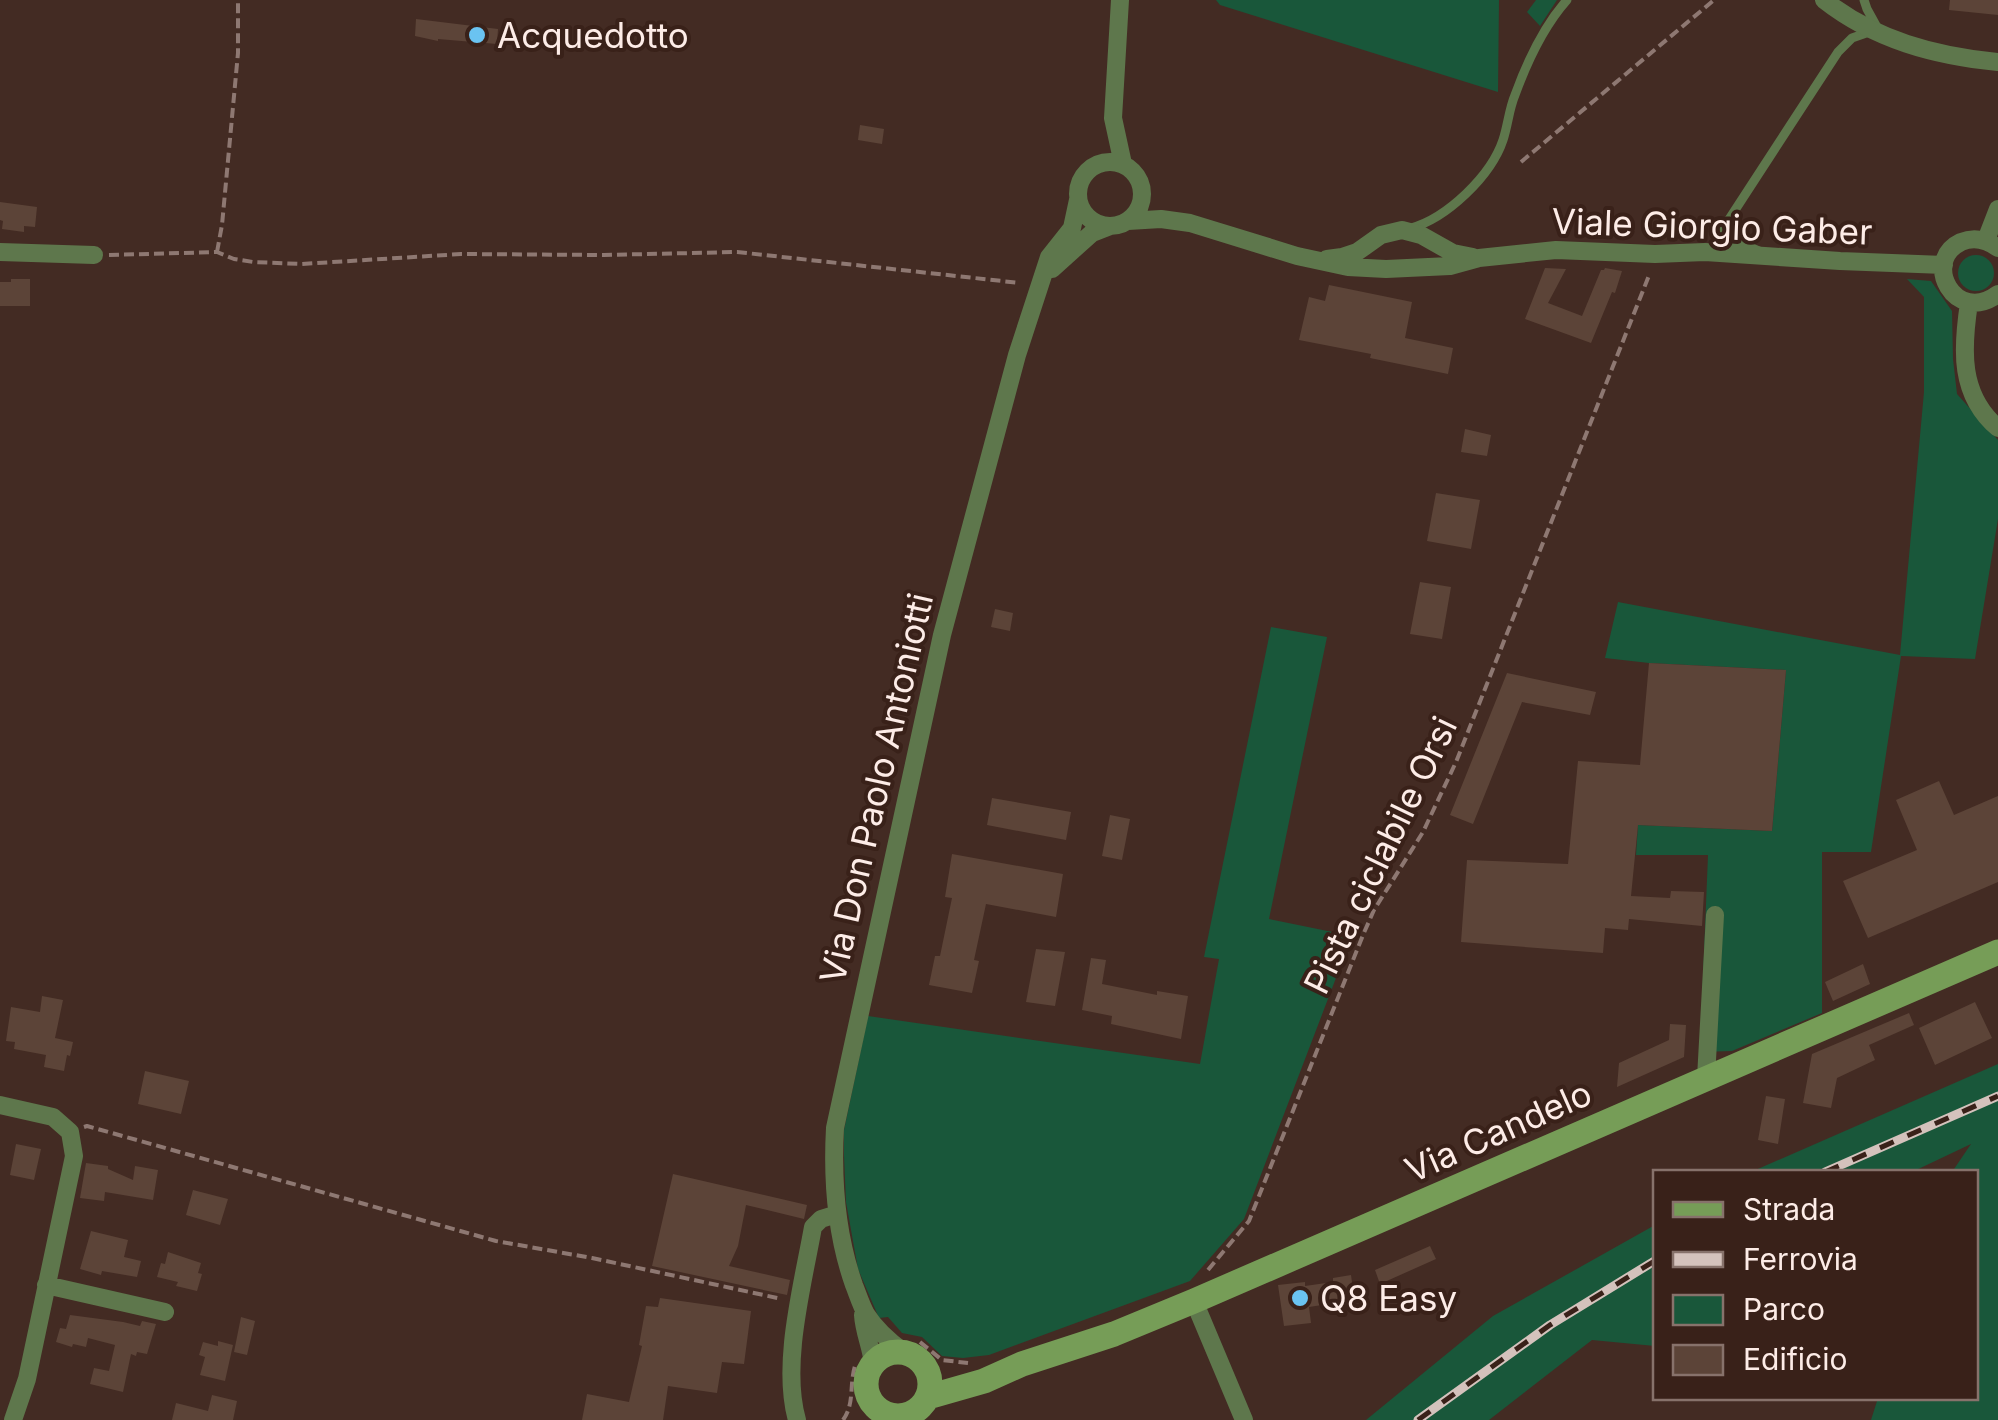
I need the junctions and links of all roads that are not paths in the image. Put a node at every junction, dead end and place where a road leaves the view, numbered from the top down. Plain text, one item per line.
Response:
1 (1567, 0) edge
2 (1824, 0) edge
3 (1864, 0) edge
4 (1122, 4) edge
5 (1876, 32) junction
6 (1996, 63) edge
7 (1114, 118) junction
8 (1123, 164) junction
9 (1090, 169) junction
10 (1142, 191) junction
11 (1078, 200) junction
12 (1998, 209) edge
13 (1190, 222) junction
14 (1119, 223) junction
15 (1402, 230) junction
16 (1992, 244) edge
17 (0, 252) edge
18 (94, 255) road end
19 (1772, 257) junction
20 (1478, 258) junction
21 (1318, 260) junction
22 (1944, 265) junction
23 (1039, 286) junction
24 (1998, 294) edge
25 (1969, 303) junction
26 (1998, 428) edge
27 (1715, 915) dead end
28 (1998, 952) edge
29 (1706, 1078) junction
30 (0, 1105) edge
31 (836, 1214) junction
32 (46, 1285) junction
33 (1194, 1301) junction
34 (863, 1310) junction
35 (165, 1312) dead end
36 (913, 1354) junction
37 (1022, 1364) junction
38 (865, 1373) junction
39 (928, 1397) junction
40 (889, 1418) edge
41 (13, 1420) edge
42 (797, 1420) edge
43 (858, 1420) edge
44 (1244, 1420) edge

1 - 15 lane
2 - 5 street
3 - 5 lane
4 - 7 street
5 - 6 street
5 - 19 lane
7 - 8 street
7 - 9 street
8 - 9 street
8 - 10 street
9 - 11 street
10 - 13 street, Viale Giorgio Gaber
10 - 14 street
11 - 14 street
11 - 23 street, Via Don Paolo Antoniotti
12 - 16 street
13 - 14 street, Viale Giorgio Gaber
13 - 21 street, Viale Giorgio Gaber
14 - 23 street, Via Don Paolo Antoniotti
15 - 20 street, Viale Giorgio Gaber
15 - 21 street
16 - 22 street
17 - 18 street
19 - 20 street, Viale Giorgio Gaber
19 - 22 street, Viale Giorgio Gaber
20 - 21 street, Viale Giorgio Gaber
22 - 25 street
23 - 31 street, Via Don Paolo Antoniotti
24 - 25 street
25 - 26 street
27 - 29 street
28 - 29 street, Via Candelo
29 - 33 street, Via Candelo
30 - 32 street
31 - 34 street, Via Don Paolo Antoniotti
31 - 42 street
32 - 35 street
32 - 41 street
33 - 37 street, Via Candelo
33 - 44 street
34 - 36 street, Via Don Paolo Antoniotti
34 - 38 street, Via Don Paolo Antoniotti
36 - 37 street, Via Candelo
36 - 38 street
36 - 39 street
37 - 39 street, Via Candelo
38 - 40 street
38 - 43 street
39 - 40 street

